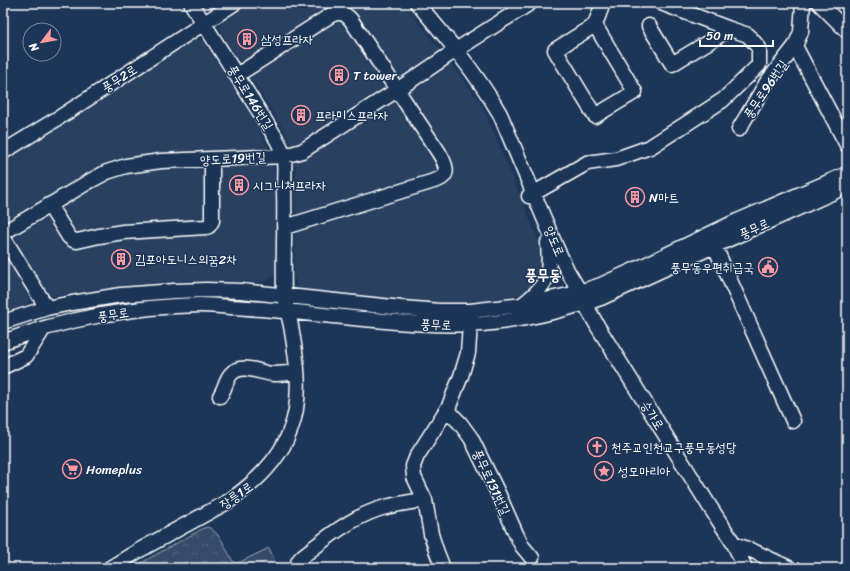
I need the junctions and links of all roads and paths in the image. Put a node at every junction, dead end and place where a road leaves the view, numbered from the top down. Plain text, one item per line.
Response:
1 (191, 3) edge
2 (235, 3) edge
3 (410, 3) edge
4 (417, 3) edge
5 (530, 3) edge
6 (603, 3) edge
7 (661, 3) edge
8 (803, 3) edge
9 (819, 3) edge
10 (515, 7) edge
11 (204, 23) junction
12 (595, 25) junction
13 (649, 26) dead end
14 (730, 29) junction
15 (847, 31) edge
16 (795, 46) junction
17 (454, 52) junction
18 (238, 75) junction
19 (397, 90) junction
20 (739, 129) dead end
21 (847, 145) edge
22 (3, 152) edge
23 (284, 156) junction
24 (212, 160) junction
25 (847, 174) edge
26 (847, 186) edge
27 (532, 194) junction
28 (50, 205) junction
29 (285, 227) junction
30 (3, 233) edge
31 (3, 237) edge
32 (712, 240) junction
33 (548, 242) junction
34 (284, 296) junction
35 (579, 297) junction
36 (522, 305) junction
37 (47, 308) junction
38 (288, 311) junction
39 (3, 322) edge
40 (470, 324) junction
41 (44, 328) junction
42 (3, 342) edge
43 (31, 348) junction
44 (3, 359) edge
45 (3, 367) edge
46 (297, 372) junction
47 (220, 396) dead end
48 (447, 410) junction
49 (793, 421) dead end
50 (425, 500) junction
51 (734, 544) junction
52 (532, 558) dead end
53 (110, 568) edge
54 (298, 568) edge
55 (442, 568) edge
56 (745, 568) edge
57 (789, 568) edge

1 - 11 street, 풍무로146번길
2 - 11 street, 풍무2로
3 - 17 street, 양도로
4 - 17 street, 양도로
5 - 10 street, 양도로19번길
6 - 12 street
7 - 14 street
8 - 16 street, 풍무로96번길
9 - 15 street
10 - 17 street, 양도로19번길
11 - 18 street, 풍무로146번길
11 - 22 street, 풍무2로
12 - 12 street
13 - 14 street
14 - 27 street
16 - 20 street, 풍무로96번길
16 - 21 street
17 - 19 street, 양도로19번길
17 - 27 street, 양도로
18 - 19 street
18 - 23 street, 풍무로146번길
19 - 23 street, 양도로19번길
19 - 29 street
23 - 24 street, 양도로19번길
23 - 29 street, 풍무로146번길
24 - 28 street, 양도로19번길
24 - 28 street
25 - 32 street, 풍무로
26 - 32 street, 풍무로
27 - 33 street, 양도로
27 - 35 street, 양도로
28 - 30 street, 양도로19번길
29 - 34 street, 풍무로146번길
31 - 37 street
32 - 35 street, 풍무로
32 - 49 street
33 - 35 street, 양도로
33 - 36 street
34 - 36 street, 풍무로
34 - 37 street, 풍무로
34 - 38 street, 장릉1로
35 - 36 street, 풍무로
35 - 40 street, 풍무로
35 - 51 street, 승가로
37 - 39 street, 풍무로
38 - 40 street, 풍무로
38 - 41 street, 풍무로
38 - 46 street, 장릉1로
40 - 48 street
41 - 42 street, 풍무로
41 - 43 street
43 - 44 street
43 - 45 street
46 - 47 street
46 - 53 street, 장릉1로
48 - 50 street
48 - 52 street, 풍무로131번길
50 - 54 street
50 - 55 street
51 - 56 street, 승가로
51 - 57 street

